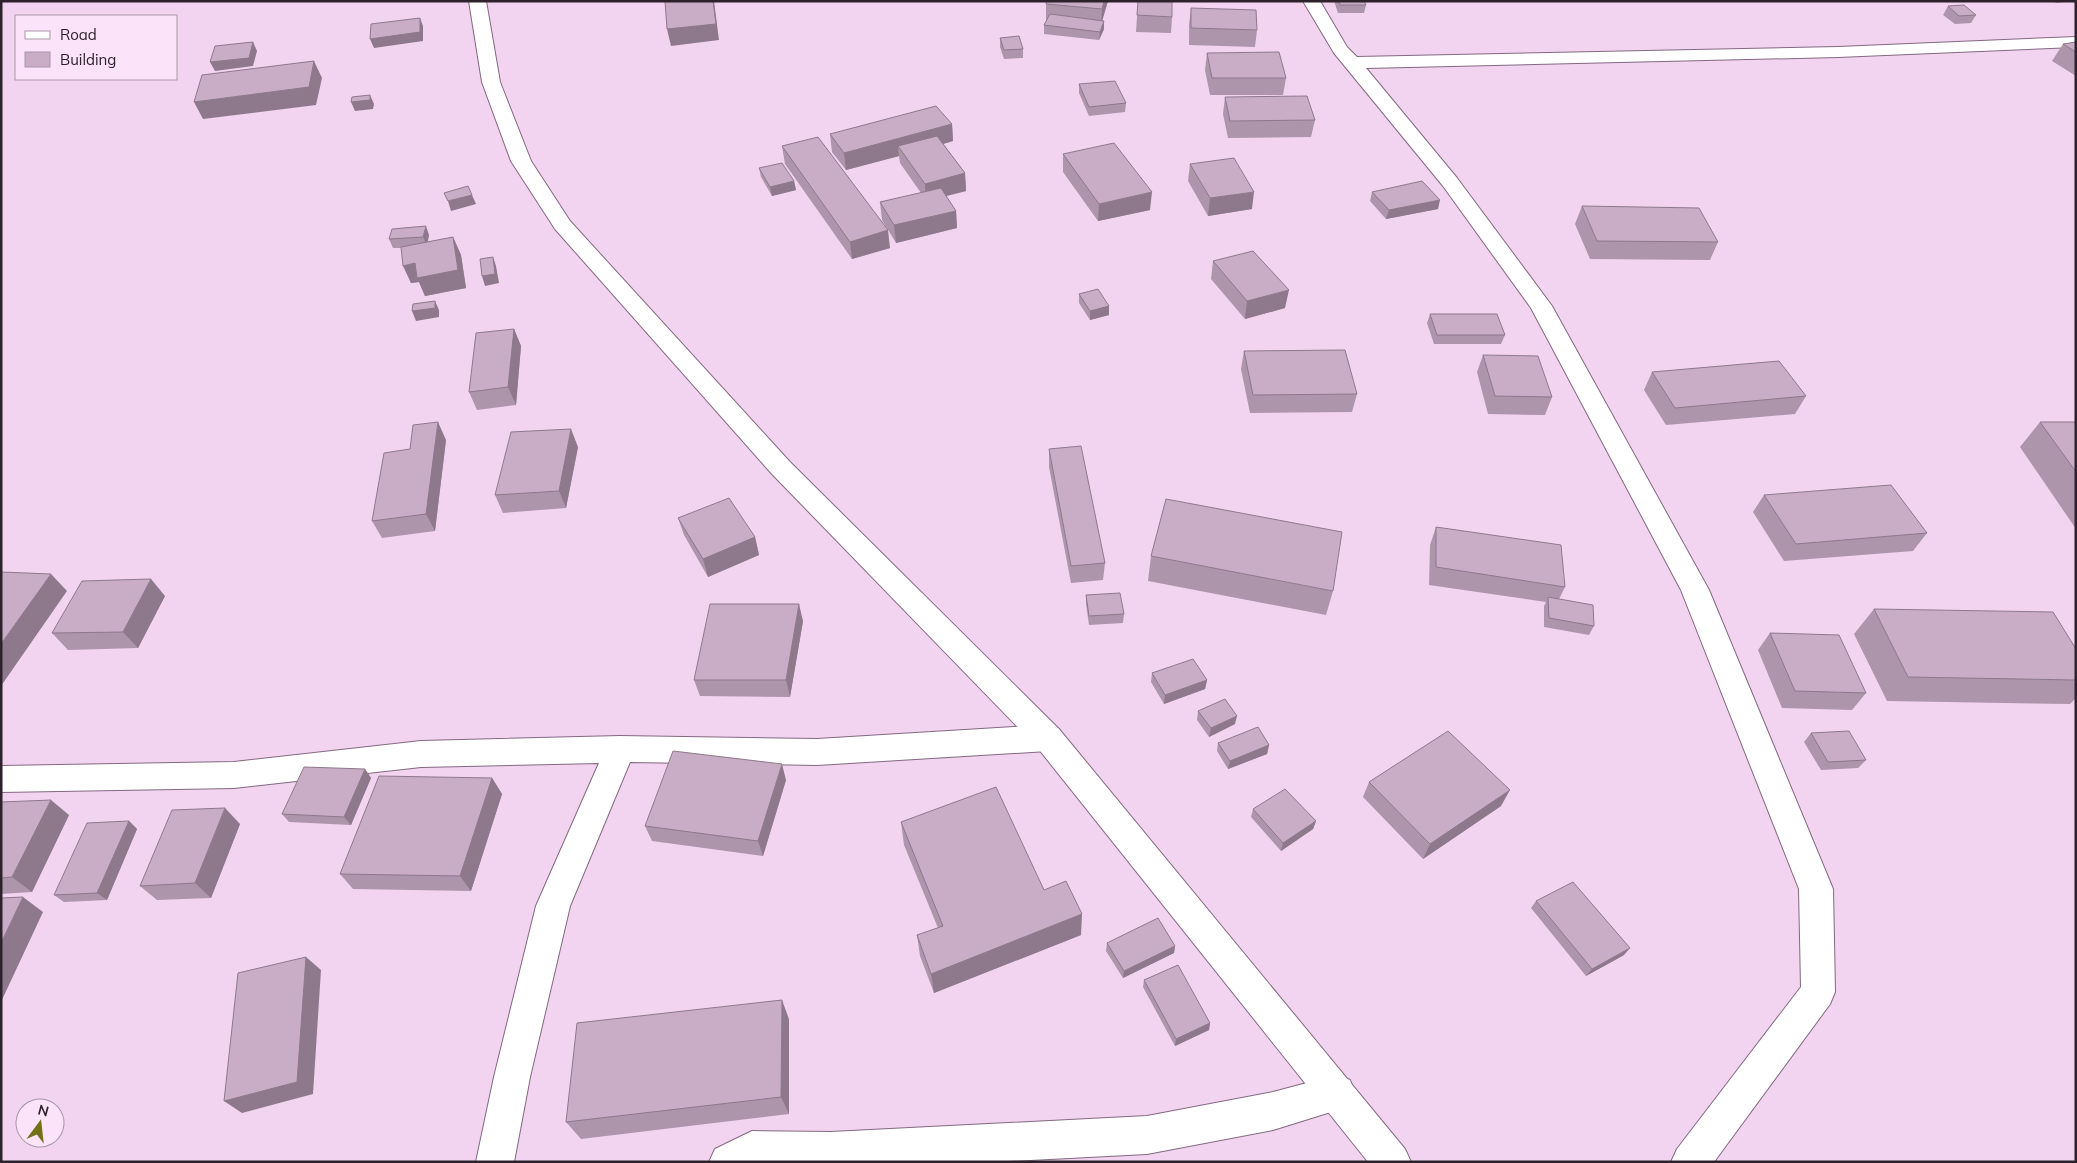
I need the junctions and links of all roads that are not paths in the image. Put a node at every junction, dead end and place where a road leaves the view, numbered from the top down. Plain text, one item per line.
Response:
1 (477, 1) edge
2 (1311, 1) edge
3 (2076, 42) edge
4 (1351, 63) junction
5 (1048, 738) junction
6 (620, 749) junction
7 (1, 779) edge
8 (1337, 1093) junction
9 (495, 1162) edge
10 (728, 1162) edge
11 (1392, 1162) edge
12 (1690, 1162) edge

1 - 5 street
2 - 4 street
3 - 4 street
4 - 12 street
5 - 6 street
5 - 8 street
6 - 7 street
6 - 9 street
8 - 10 street
8 - 11 street

